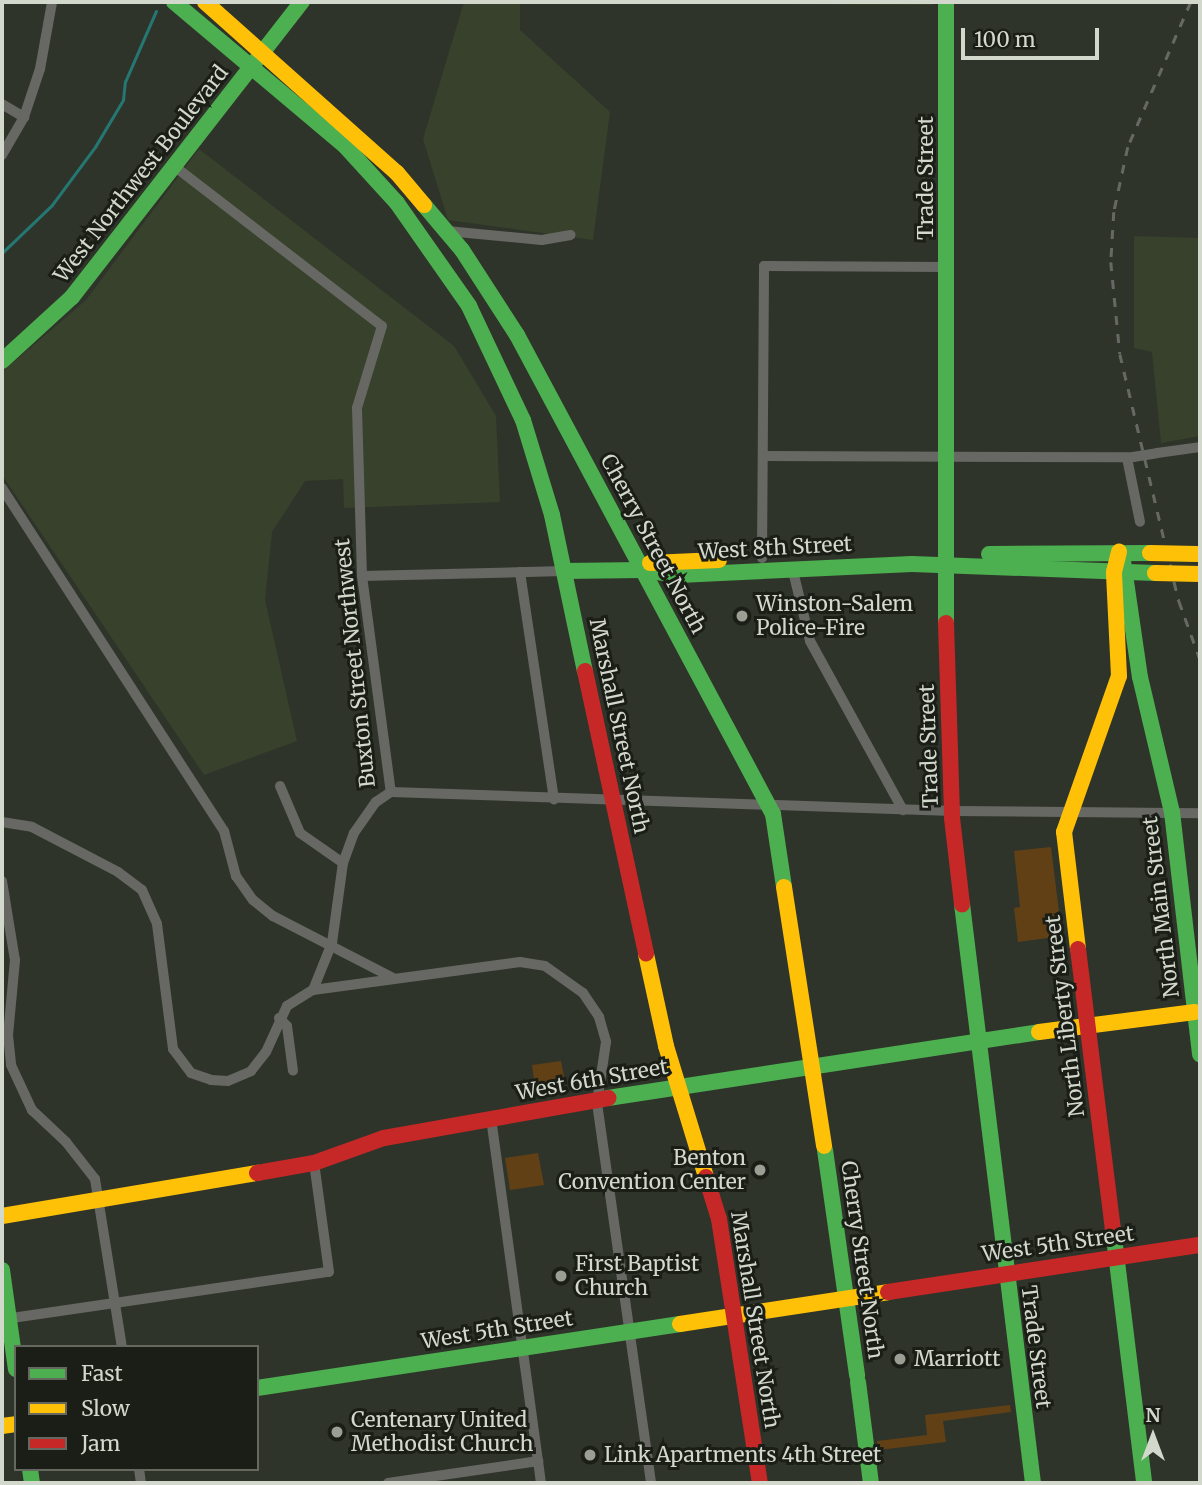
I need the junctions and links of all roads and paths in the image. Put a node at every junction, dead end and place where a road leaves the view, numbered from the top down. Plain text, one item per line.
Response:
1 (52, 2) edge
2 (174, 2) edge
3 (205, 2) edge
4 (302, 2) edge
5 (946, 2) edge
6 (264, 52) junction
7 (251, 67) junction
8 (2, 104) edge
9 (24, 117) junction
10 (2, 155) edge
11 (174, 166) junction
12 (447, 231) junction
13 (571, 235) dead end
14 (947, 267) junction
15 (2, 361) edge
16 (1200, 447) edge
17 (763, 456) junction
18 (947, 458) junction
19 (1130, 458) junction
20 (2, 488) edge
21 (1140, 522) dead end
22 (1119, 552) junction
23 (1199, 554) edge
24 (762, 558) junction
25 (947, 559) junction
26 (641, 566) junction
27 (792, 567) junction
28 (564, 571) junction
29 (520, 572) junction
30 (1121, 572) junction
31 (1200, 574) edge
32 (679, 575) junction
33 (362, 576) junction
34 (663, 609) junction
35 (1143, 690) junction
36 (1114, 692) junction
37 (279, 786) dead end
38 (391, 792) junction
39 (554, 799) junction
40 (613, 801) junction
41 (769, 806) junction
42 (903, 810) junction
43 (1069, 810) junction
44 (953, 811) junction
45 (1172, 812) junction
46 (1200, 813) edge
47 (2, 822) edge
48 (343, 863) junction
49 (2, 881) edge
50 (332, 943) junction
51 (393, 978) junction
52 (313, 990) junction
53 (1198, 1012) edge
54 (279, 1018) junction
55 (1088, 1026) junction
56 (979, 1040) junction
57 (1200, 1054) edge
58 (811, 1065) junction
59 (293, 1071) dead end
60 (677, 1086) junction
61 (597, 1103) junction
62 (491, 1118) junction
63 (314, 1163) junction
64 (99, 1198) junction
65 (2, 1216) edge
66 (1200, 1245) edge
67 (1115, 1257) junction
68 (2, 1270) edge
69 (1006, 1273) junction
70 (847, 1297) junction
71 (116, 1303) junction
72 (736, 1314) junction
73 (5, 1319) edge
74 (628, 1330) junction
75 (122, 1345) edge
76 (523, 1348) junction
77 (14, 1361) edge
78 (259, 1388) edge
79 (538, 1461) junction
80 (388, 1483) edge
81 (541, 1483) edge
82 (650, 1483) edge
83 (760, 1483) edge
84 (871, 1483) edge
85 (1033, 1483) edge
86 (1144, 1483) edge

1 - 9 street
2 - 7 main road, Marshall Street North
3 - 6 main road, Cherry Street North
4 - 6 main road, West Northwest Boulevard
5 - 14 main road, Trade Street
6 - 7 main road, West Northwest Boulevard
6 - 12 main road, Cherry Street North
7 - 11 main road, West Northwest Boulevard
7 - 28 main road, Marshall Street North
8 - 9 street
9 - 10 street
11 - 15 main road, West Northwest Boulevard
11 - 33 street, Buxton Street Northwest
12 - 13 street
12 - 26 main road, Cherry Street North
14 - 17 street
14 - 18 main road, Trade Street
16 - 19 street, bridge
17 - 18 street
17 - 24 street
18 - 19 street
18 - 25 main road, Trade Street
19 - 21 street
20 - 50 street
22 - 23 main road, bridge
22 - 25 main road
22 - 30 main road, North Main Street
24 - 25 main road, West 8th Street
24 - 26 main road, West 8th Street
25 - 27 main road, West 8th Street
25 - 30 main road
25 - 44 main road, Trade Street
26 - 28 main road, West 8th Street
26 - 32 main road, West 8th Street
26 - 34 main road, Cherry Street North
27 - 32 main road, West 8th Street
27 - 42 street
28 - 29 street, West 8th Street
28 - 40 main road, Marshall Street North
29 - 33 street, West 8th Street
29 - 39 street
30 - 31 main road, bridge
30 - 35 main road, North Main Street
30 - 36 main road, North Liberty Street
32 - 34 main road
33 - 38 street, Buxton Street Northwest
34 - 41 main road, Cherry Street North
35 - 36 main road
35 - 45 main road, North Main Street
36 - 43 main road, North Liberty Street
37 - 48 street
38 - 39 street
38 - 48 street, Buxton Street Northwest
39 - 40 street
40 - 41 street
40 - 60 main road, Marshall Street North
41 - 42 street
41 - 58 main road, Cherry Street North
42 - 44 street
43 - 44 street
43 - 45 street
43 - 55 main road, North Liberty Street
44 - 56 main road, Trade Street
45 - 46 street
45 - 53 main road, North Main Street
47 - 54 street
48 - 50 street, Buxton Street Northwest
49 - 64 street
50 - 51 street
50 - 52 street, Buxton Street Northwest
51 - 52 street
51 - 61 street
52 - 54 street
53 - 55 main road, West 6th Street
53 - 57 main road, North Main Street
54 - 59 street
55 - 56 main road, West 6th Street
55 - 67 main road, North Liberty Street
56 - 58 main road, West 6th Street
56 - 69 main road, Trade Street
58 - 60 main road, West 6th Street
58 - 70 main road, Cherry Street North
60 - 61 main road, West 6th Street
60 - 72 main road, Marshall Street North
61 - 62 main road, West 6th Street
61 - 74 street
62 - 63 main road, West 6th Street
62 - 76 street
63 - 64 main road, West 6th Street
63 - 71 street
64 - 65 main road, West 6th Street
64 - 71 street
66 - 67 main road, West 5th Street
67 - 69 main road, West 5th Street
67 - 86 main road, North Liberty Street
68 - 73 main road
69 - 70 main road, West 5th Street
69 - 85 main road, Trade Street
70 - 72 main road, West 5th Street
70 - 84 main road, Cherry Street North
71 - 73 street
71 - 75 street
72 - 74 main road, West 5th Street
72 - 83 main road, Marshall Street North
73 - 77 main road
74 - 76 main road, West 5th Street
74 - 82 street
76 - 78 main road, West 5th Street
76 - 79 street
79 - 80 street
79 - 81 street

